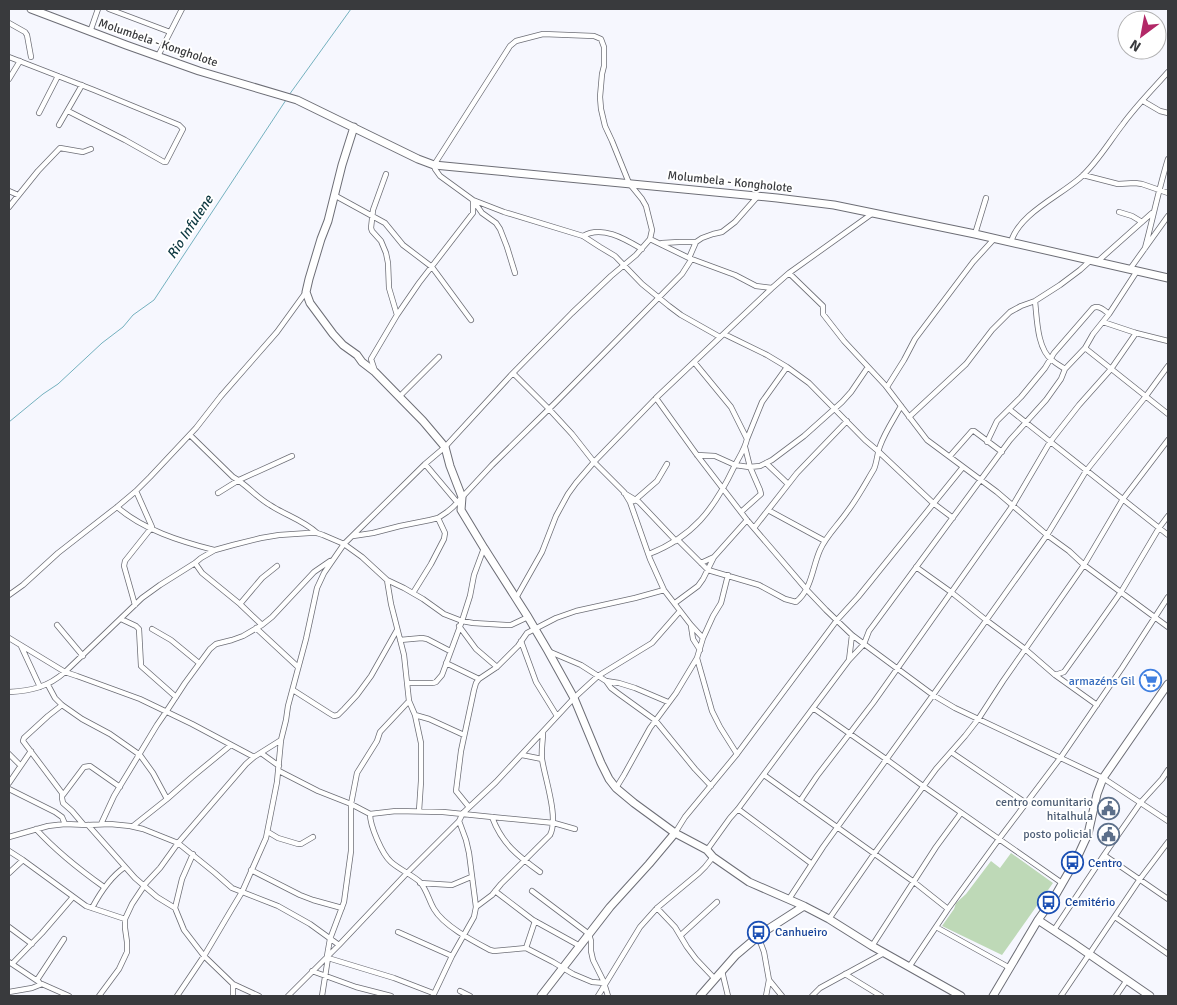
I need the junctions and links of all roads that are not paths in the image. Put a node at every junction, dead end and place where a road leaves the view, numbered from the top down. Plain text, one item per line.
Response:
1 (31, 9) edge
2 (98, 9) edge
3 (109, 9) edge
4 (182, 9) edge
5 (9, 23) edge
6 (90, 32) junction
7 (170, 32) junction
8 (158, 56) junction
9 (9, 57) edge
10 (31, 57) dead end
11 (20, 61) junction
12 (1168, 72) edge
13 (58, 76) junction
14 (9, 79) edge
15 (82, 85) junction
16 (1142, 101) junction
17 (68, 111) junction
18 (39, 113) dead end
19 (1168, 113) edge
20 (59, 125) dead end
21 (354, 127) junction
22 (91, 149) dead end
23 (1168, 159) edge
24 (434, 165) junction
25 (386, 174) dead end
26 (1084, 174) junction
27 (629, 183) junction
28 (9, 191) edge
29 (1160, 191) junction
30 (1168, 193) edge
31 (18, 195) junction
32 (334, 195) junction
33 (758, 196) junction
34 (9, 198) edge
35 (986, 198) dead end
36 (474, 201) junction
37 (10, 205) edge
38 (486, 206) junction
39 (479, 210) junction
40 (1119, 212) dead end
41 (473, 213) junction
42 (1153, 213) junction
43 (873, 214) junction
44 (373, 216) junction
45 (1168, 216) edge
46 (1142, 222) junction
47 (975, 234) junction
48 (583, 236) junction
49 (650, 239) junction
50 (994, 239) junction
51 (696, 242) junction
52 (1011, 242) junction
53 (661, 243) junction
54 (1145, 248) junction
55 (642, 249) junction
56 (690, 259) junction
57 (1094, 261) junction
58 (624, 266) junction
59 (432, 267) junction
60 (1133, 270) junction
61 (515, 273) dead end
62 (790, 273) junction
63 (1168, 278) edge
64 (756, 286) junction
65 (772, 288) junction
66 (306, 292) junction
67 (764, 296) junction
68 (659, 297) junction
69 (1035, 301) junction
70 (1110, 314) junction
71 (397, 315) junction
72 (471, 320) dead end
73 (1103, 322) junction
74 (1136, 333) junction
75 (722, 336) junction
76 (1168, 340) edge
77 (1086, 348) junction
78 (357, 355) junction
79 (439, 357) dead end
80 (371, 358) junction
81 (1050, 359) junction
82 (694, 362) junction
83 (1168, 366) edge
84 (787, 367) junction
85 (868, 367) junction
86 (1065, 369) junction
87 (1111, 369) junction
88 (375, 372) junction
89 (513, 373) junction
90 (887, 387) junction
91 (1146, 396) junction
92 (399, 397) junction
93 (656, 398) junction
94 (902, 406) junction
95 (834, 408) junction
96 (549, 409) junction
97 (1009, 409) junction
98 (1168, 414) edge
99 (910, 417) junction
100 (847, 421) junction
101 (1026, 422) junction
102 (190, 435) junction
103 (747, 439) junction
104 (1168, 440) edge
105 (987, 442) junction
106 (1050, 442) junction
107 (445, 447) junction
108 (745, 447) junction
109 (878, 451) junction
110 (1002, 452) junction
111 (697, 455) junction
112 (292, 456) dead end
113 (950, 456) junction
114 (594, 462) junction
115 (766, 463) junction
116 (425, 464) junction
117 (667, 464) dead end
118 (735, 465) junction
119 (750, 467) junction
120 (963, 467) junction
121 (1086, 470) junction
122 (239, 480) junction
123 (981, 480) junction
124 (788, 484) junction
125 (723, 489) junction
126 (136, 491) junction
127 (624, 492) junction
128 (218, 494) dead end
129 (460, 499) junction
130 (636, 499) junction
131 (1123, 499) junction
132 (630, 502) junction
133 (933, 503) junction
134 (1013, 505) junction
135 (117, 507) junction
136 (768, 510) junction
137 (741, 512) junction
138 (1168, 516) edge
139 (438, 518) junction
140 (953, 518) junction
141 (747, 520) junction
142 (754, 528) junction
143 (1159, 528) junction
144 (152, 529) junction
145 (316, 533) junction
146 (1047, 535) junction
147 (1168, 535) edge
148 (353, 536) junction
149 (677, 540) junction
150 (825, 541) junction
151 (344, 544) junction
152 (484, 548) junction
153 (215, 550) junction
154 (649, 554) junction
155 (714, 557) junction
156 (333, 558) junction
157 (194, 563) junction
158 (701, 563) junction
159 (1084, 565) junction
160 (277, 566) dead end
161 (319, 568) junction
162 (916, 568) junction
163 (708, 570) junction
164 (324, 573) junction
165 (728, 576) junction
166 (387, 580) junction
167 (664, 590) junction
168 (807, 590) junction
169 (950, 592) junction
170 (1120, 592) junction
171 (413, 593) junction
172 (9, 595) edge
173 (1168, 597) edge
174 (516, 598) junction
175 (240, 604) junction
176 (675, 604) junction
177 (135, 605) junction
178 (680, 611) junction
179 (528, 617) junction
180 (1156, 617) junction
181 (121, 619) junction
182 (837, 620) junction
183 (986, 620) junction
184 (462, 621) junction
185 (57, 624) dead end
186 (262, 625) junction
187 (460, 626) junction
188 (690, 626) junction
189 (1168, 627) edge
190 (256, 628) junction
191 (534, 628) junction
192 (152, 629) dead end
193 (397, 630) junction
194 (852, 635) junction
195 (9, 638) edge
196 (703, 638) junction
197 (400, 640) junction
198 (521, 641) junction
199 (20, 644) junction
200 (864, 644) junction
201 (1025, 649) junction
202 (450, 650) junction
203 (700, 650) junction
204 (548, 651) junction
205 (1030, 654) junction
206 (1021, 655) junction
207 (82, 656) junction
208 (697, 658) junction
209 (849, 660) junction
210 (446, 662) junction
211 (199, 663) junction
212 (298, 667) junction
213 (498, 668) junction
214 (897, 669) junction
215 (65, 672) junction
216 (1064, 672) junction
217 (1055, 675) junction
218 (598, 676) junction
219 (479, 680) junction
220 (606, 681) junction
221 (407, 682) junction
222 (1064, 682) junction
223 (1168, 684) edge
224 (48, 685) junction
225 (40, 687) junction
226 (293, 690) junction
227 (9, 692) edge
228 (933, 695) junction
229 (176, 697) junction
230 (574, 698) junction
231 (409, 701) junction
232 (668, 702) junction
233 (62, 705) junction
234 (1097, 705) junction
235 (813, 708) junction
236 (166, 712) junction
237 (415, 715) junction
238 (557, 716) junction
239 (979, 718) junction
240 (655, 720) junction
241 (543, 732) junction
242 (849, 734) junction
243 (464, 735) junction
244 (281, 740) junction
245 (231, 745) junction
246 (31, 752) junction
247 (951, 752) junction
248 (261, 753) junction
249 (9, 754) edge
250 (737, 754) junction
251 (140, 755) junction
252 (522, 755) junction
253 (254, 757) junction
254 (1061, 757) junction
255 (542, 759) junction
256 (886, 759) junction
257 (20, 765) junction
258 (279, 769) junction
259 (1168, 770) edge
260 (764, 775) junction
261 (1103, 778) junction
262 (9, 783) edge
263 (711, 786) junction
264 (922, 786) junction
265 (120, 787) junction
266 (616, 788) junction
267 (9, 789) edge
268 (62, 794) junction
269 (167, 799) junction
270 (800, 801) junction
271 (1140, 802) junction
272 (1026, 803) junction
273 (351, 804) junction
274 (469, 807) junction
275 (738, 810) junction
276 (419, 811) junction
277 (961, 813) junction
278 (370, 814) junction
279 (463, 814) junction
280 (492, 818) junction
281 (458, 821) junction
282 (1168, 821) edge
283 (554, 823) junction
284 (65, 824) junction
285 (101, 824) junction
286 (86, 825) junction
287 (133, 826) junction
288 (837, 828) junction
289 (36, 829) junction
290 (575, 829) dead end
291 (268, 832) junction
292 (675, 833) junction
293 (9, 837) edge
294 (313, 837) dead end
295 (998, 839) junction
296 (1168, 842) edge
297 (178, 843) junction
298 (9, 851) edge
299 (710, 853) junction
300 (193, 854) junction
301 (874, 854) junction
302 (1104, 855) junction
303 (23, 860) junction
304 (524, 861) junction
305 (812, 864) junction
306 (125, 867) junction
307 (251, 870) junction
308 (540, 872) dead end
309 (9, 873) edge
310 (407, 873) junction
311 (471, 877) junction
312 (1140, 879) junction
313 (914, 882) junction
314 (420, 883) junction
315 (1062, 883) junction
316 (144, 886) junction
317 (104, 887) junction
318 (495, 891) junction
319 (532, 891) dead end
320 (242, 892) junction
321 (73, 897) junction
322 (789, 899) junction
323 (1168, 899) edge
324 (717, 902) dead end
325 (804, 906) junction
326 (476, 907) junction
327 (92, 908) junction
328 (175, 908) junction
329 (342, 908) junction
330 (657, 908) junction
331 (948, 909) junction
332 (1115, 917) junction
333 (125, 919) junction
334 (829, 919) junction
335 (1038, 920) junction
336 (535, 921) junction
337 (9, 926) edge
338 (936, 927) junction
339 (1054, 930) junction
340 (398, 932) dead end
341 (463, 934) junction
342 (589, 934) junction
343 (681, 935) junction
344 (758, 936) junction
345 (330, 938) junction
346 (64, 939) dead end
347 (32, 944) junction
348 (339, 945) junction
349 (580, 946) junction
350 (872, 946) junction
351 (526, 948) junction
352 (884, 953) junction
353 (1090, 954) junction
354 (1168, 954) edge
355 (204, 956) junction
356 (452, 956) junction
357 (327, 957) junction
358 (10, 963) edge
359 (909, 967) junction
360 (564, 968) junction
361 (1010, 968) junction
362 (722, 970) junction
363 (312, 971) junction
364 (845, 974) junction
365 (325, 976) junction
366 (715, 979) junction
367 (37, 980) junction
368 (769, 980) junction
369 (1127, 980) junction
370 (42, 984) junction
371 (233, 984) junction
372 (604, 984) junction
373 (460, 991) dead end
374 (9, 992) edge
375 (380, 995) edge
376 (433, 995) edge
377 (69, 996) edge
378 (99, 996) edge
379 (176, 996) edge
380 (233, 996) edge
381 (259, 996) edge
382 (288, 996) edge
383 (322, 996) edge
384 (391, 996) edge
385 (470, 996) edge
386 (541, 996) edge
387 (598, 996) edge
388 (608, 996) edge
389 (700, 996) edge
390 (728, 996) edge
391 (766, 996) edge
392 (782, 996) edge
393 (812, 996) edge
394 (881, 996) edge
395 (961, 996) edge
396 (993, 996) edge
397 (1061, 996) edge
398 (1116, 996) edge
399 (1150, 996) edge

1 - 6 street, Molumbela - Kongholote
2 - 6 street
3 - 7 street
4 - 7 street
5 - 10 street
6 - 8 street, Molumbela - Kongholote
7 - 8 street
8 - 21 street, Molumbela - Kongholote
9 - 11 street
11 - 13 street
11 - 14 street
12 - 16 street
13 - 15 street
13 - 18 street
15 - 17 street
15 - 17 street
16 - 19 street
16 - 26 street
17 - 20 street
21 - 24 street, Molumbela - Kongholote
21 - 32 street
22 - 31 street
23 - 29 street
24 - 27 street, Molumbela - Kongholote
24 - 27 street
24 - 36 street
25 - 44 street
26 - 29 street
26 - 52 street
27 - 33 street, Molumbela - Kongholote
27 - 49 street
28 - 31 street
29 - 30 street
29 - 42 street
31 - 37 street
32 - 44 street
32 - 66 street
33 - 43 street, Molumbela - Kongholote
33 - 51 street
34 - 37 street
35 - 47 street
36 - 38 street
36 - 39 street
36 - 41 street
38 - 39 street
38 - 48 street
39 - 41 street
39 - 61 street
40 - 46 street
41 - 59 street
42 - 46 street
42 - 54 street
43 - 47 street, Molumbela - Kongholote
43 - 62 street
44 - 59 street
44 - 71 street
45 - 54 street
46 - 57 street
47 - 50 street, Molumbela - Kongholote
48 - 55 street
48 - 58 street
49 - 53 street
49 - 55 street
50 - 52 street, Molumbela - Kongholote
50 - 90 street
51 - 53 street
51 - 56 street
52 - 57 street, Molumbela - Kongholote
53 - 56 street
54 - 60 street
55 - 58 street
56 - 64 street
56 - 68 street
57 - 60 street, Molumbela - Kongholote
57 - 69 street
58 - 68 street
58 - 89 street
59 - 71 street
59 - 72 street
60 - 63 street, Molumbela - Kongholote
60 - 70 street
62 - 65 street
62 - 85 street
64 - 65 street
64 - 67 street
65 - 67 street
66 - 78 street
66 - 102 street
67 - 75 street
68 - 75 street
68 - 96 street
69 - 81 street
69 - 99 street
70 - 73 street
70 - 81 street
71 - 80 street
73 - 74 street
73 - 77 street
74 - 76 street
74 - 87 street
75 - 82 street
75 - 84 street
77 - 86 street
77 - 87 street
78 - 80 street
78 - 88 street
79 - 92 street
80 - 88 street
81 - 86 street
81 - 97 street
82 - 93 street
82 - 103 street
83 - 91 street
84 - 95 street
84 - 103 street
85 - 90 street
85 - 95 street
86 - 101 street
87 - 91 street
87 - 106 street
88 - 92 street
89 - 96 street
89 - 107 street
90 - 94 street
91 - 98 street
91 - 121 street
92 - 107 street
93 - 111 street
93 - 114 street
94 - 99 street
94 - 109 street
95 - 100 street
95 - 115 street
96 - 114 street
96 - 129 street
97 - 101 street
97 - 105 street
99 - 113 street
100 - 109 street
100 - 124 street
101 - 106 street
101 - 110 street
102 - 122 street
102 - 126 street
103 - 108 street
104 - 131 street
105 - 110 street
105 - 113 street
106 - 121 street
106 - 134 street
107 - 116 street
107 - 129 street
108 - 118 street
108 - 119 street
109 - 133 street
109 - 150 street
110 - 123 street
111 - 118 street
111 - 125 street
112 - 122 street
113 - 120 street
114 - 127 street
114 - 174 street
115 - 119 street
115 - 124 street
116 - 129 street
116 - 148 street
117 - 130 street
118 - 119 street
118 - 125 street
119 - 137 street
120 - 123 street
120 - 133 street
121 - 131 street
121 - 146 street
122 - 128 street
122 - 145 street
123 - 134 street
123 - 140 street
124 - 136 street
125 - 137 street
125 - 149 street
126 - 135 street
126 - 144 street
127 - 130 street
127 - 132 street
129 - 139 street
129 - 152 street
130 - 132 street
130 - 149 street
131 - 143 street
131 - 159 street
132 - 154 street
133 - 140 street
133 - 182 street
134 - 146 street
134 - 169 street
135 - 144 street
135 - 172 street
136 - 142 street
136 - 150 street
137 - 141 street
138 - 143 street
139 - 148 street
139 - 171 street
140 - 162 street
141 - 142 street
141 - 155 street
142 - 168 street
143 - 147 street
143 - 170 street
144 - 153 street
144 - 177 street
145 - 151 street
145 - 153 street
146 - 159 street
146 - 183 street
148 - 151 street
149 - 154 street
149 - 158 street
150 - 168 street
151 - 156 street
151 - 166 street
152 - 174 street
152 - 184 street
153 - 157 street
154 - 167 street
155 - 158 street
155 - 163 street
156 - 161 street
156 - 164 street
157 - 175 street
157 - 177 street
158 - 163 street
159 - 170 street
159 - 201 street
160 - 175 street
161 - 164 street
161 - 186 street
162 - 169 street
162 - 200 street
163 - 165 street
163 - 176 street
164 - 212 street
165 - 168 street
165 - 196 street
166 - 171 street
166 - 193 street
167 - 176 street
167 - 191 street
168 - 182 street
169 - 183 street
169 - 214 street
170 - 180 street
170 - 216 street
171 - 184 street
173 - 180 street
174 - 179 street
175 - 186 street
176 - 178 street
177 - 181 street
178 - 188 street
178 - 218 street
179 - 184 street
179 - 191 street
180 - 189 street
180 - 234 street
181 - 207 street
181 - 229 street
182 - 194 street
182 - 250 street
183 - 201 street
183 - 228 street
184 - 187 street
185 - 207 street
186 - 190 street
187 - 202 street
187 - 213 street
188 - 196 street
188 - 203 street
190 - 211 street
190 - 212 street
191 - 198 street
191 - 204 street
192 - 211 street
193 - 197 street
193 - 226 street
194 - 200 street
194 - 209 street
195 - 199 street
196 - 203 street
197 - 202 street
197 - 221 street
198 - 213 street
198 - 238 street
199 - 215 street
199 - 225 street
200 - 209 street
200 - 214 street
201 - 205 street
201 - 206 street
202 - 210 street
203 - 208 street
204 - 218 street
204 - 230 street
205 - 206 street
205 - 217 street
206 - 239 street
207 - 215 street
208 - 232 street
208 - 250 street
209 - 235 street
210 - 219 street
210 - 221 street
211 - 229 street
212 - 226 street
213 - 219 street
214 - 228 street
214 - 242 street
215 - 224 street
215 - 236 street
216 - 217 street
216 - 222 street
217 - 222 street
218 - 220 street
218 - 230 street
219 - 243 street
220 - 232 street
220 - 240 street
221 - 231 street
222 - 234 street
223 - 261 street
224 - 225 street
224 - 233 street
225 - 227 street
226 - 244 street
228 - 239 street
228 - 256 street
229 - 236 street
230 - 238 street
230 - 266 street
231 - 237 street
231 - 273 street
232 - 240 street
233 - 246 street
233 - 251 street
234 - 254 street
235 - 242 street
235 - 260 street
236 - 245 street
236 - 251 street
237 - 243 street
237 - 276 street
238 - 241 street
239 - 247 street
239 - 254 street
240 - 263 street
240 - 266 street
241 - 252 street
241 - 255 street
242 - 256 street
242 - 270 street
243 - 274 street
244 - 248 street
244 - 258 street
245 - 253 street
245 - 269 street
246 - 257 street
246 - 268 street
247 - 264 street
247 - 272 street
248 - 253 street
248 - 258 street
249 - 257 street
250 - 263 street
251 - 265 street
251 - 269 street
252 - 255 street
252 - 274 street
253 - 297 street
254 - 261 street
254 - 272 street
255 - 283 street
256 - 264 street
256 - 288 street
257 - 262 street
258 - 273 street
258 - 291 street
259 - 271 street
260 - 270 street
260 - 275 street
261 - 271 street
261 - 315 street
263 - 292 street
264 - 277 street
264 - 301 street
265 - 268 street
265 - 285 street
266 - 292 street
267 - 284 street
268 - 286 street
269 - 287 street
270 - 288 street
271 - 282 street
271 - 302 street
272 - 295 street
273 - 278 street
273 - 329 street
274 - 279 street
275 - 299 street
275 - 305 street
276 - 278 street
276 - 279 street
277 - 295 street
277 - 313 street
278 - 310 street
279 - 280 street
279 - 281 street
280 - 283 street
280 - 304 street
281 - 310 street
281 - 311 street
283 - 290 street
283 - 304 street
284 - 286 street
284 - 289 street
285 - 286 street
285 - 287 street
286 - 306 street
287 - 297 street
288 - 301 street
288 - 305 street
289 - 293 street
289 - 317 street
291 - 294 street
291 - 307 street
292 - 299 street
292 - 342 street
295 - 315 street
295 - 331 street
296 - 312 street
297 - 300 street
297 - 316 street
298 - 303 street
299 - 322 street
299 - 330 street
300 - 320 street
300 - 328 street
301 - 313 street
301 - 334 street
302 - 312 street
302 - 339 street
303 - 309 street
303 - 321 street
304 - 308 street
304 - 318 street
305 - 322 street
306 - 316 street
306 - 317 street
307 - 320 street
307 - 329 street
310 - 314 street
310 - 348 street
311 - 314 street
311 - 326 street
312 - 323 street
312 - 332 street
313 - 331 street
313 - 350 street
314 - 341 street
315 - 335 street
316 - 328 street
316 - 333 street
317 - 327 street
318 - 326 street
318 - 336 street
319 - 342 street
320 - 345 street
320 - 355 street
321 - 327 street
321 - 347 street
322 - 325 street
324 - 343 street
325 - 334 street
325 - 344 street
326 - 341 street
327 - 333 street
328 - 355 street
329 - 345 street
330 - 343 street
330 - 372 street
331 - 338 street
332 - 353 street
332 - 354 street
333 - 378 street
334 - 350 street
335 - 339 street
335 - 361 street
336 - 349 street
336 - 351 street
337 - 347 street
338 - 359 street
338 - 361 street
339 - 353 street
340 - 356 street
341 - 351 street
341 - 356 street
342 - 349 street
342 - 372 street
343 - 366 street
344 - 362 street
344 - 368 street
345 - 348 street
345 - 357 street
346 - 367 street
347 - 358 street
348 - 357 street
349 - 360 street
350 - 352 street
351 - 360 street
352 - 359 street
352 - 364 street
353 - 369 street
353 - 397 street
355 - 371 street
355 - 379 street
356 - 376 street
357 - 363 street
357 - 365 street
357 - 376 street
358 - 367 street
359 - 395 street
360 - 372 street
360 - 386 street
361 - 396 street
362 - 366 street
362 - 390 street
363 - 365 street
363 - 382 street
364 - 393 street
364 - 394 street
365 - 375 street
365 - 383 street
366 - 389 street
367 - 370 street
368 - 391 street
368 - 392 street
369 - 398 street
369 - 399 street
370 - 374 street
370 - 377 street
371 - 380 street
371 - 381 street
372 - 387 street
372 - 388 street
373 - 385 street
375 - 384 street

